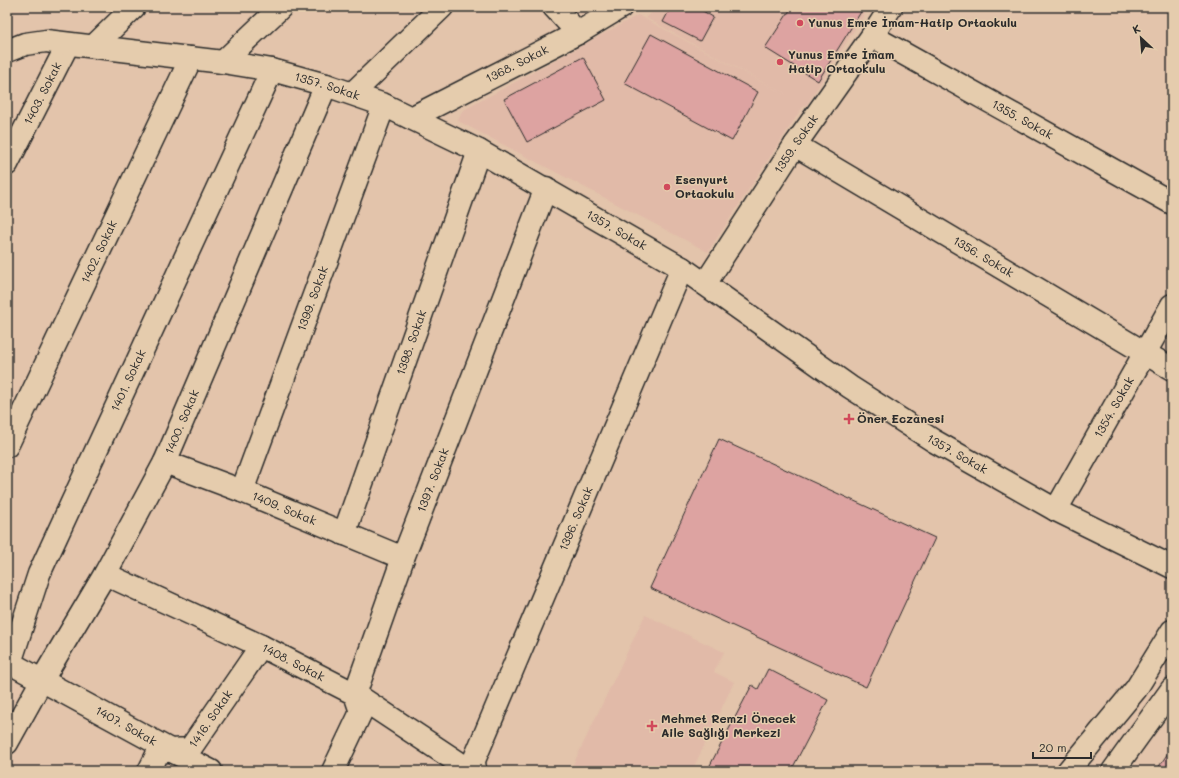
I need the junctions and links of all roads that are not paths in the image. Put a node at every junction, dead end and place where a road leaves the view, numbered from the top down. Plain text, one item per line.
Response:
1 (134, 7) edge
2 (281, 7) edge
3 (442, 7) edge
4 (554, 7) edge
5 (621, 7) edge
6 (891, 7) edge
7 (578, 32) junction
8 (872, 36) junction
9 (68, 44) junction
10 (94, 46) junction
11 (7, 51) edge
12 (191, 58) junction
13 (223, 62) junction
14 (272, 70) junction
15 (326, 85) junction
16 (353, 93) junction
17 (384, 105) junction
18 (411, 118) junction
19 (795, 145) junction
20 (479, 151) junction
21 (7, 164) edge
22 (546, 188) junction
23 (1172, 203) edge
24 (682, 268) junction
25 (705, 284) junction
26 (1172, 305) edge
27 (1145, 353) junction
28 (1172, 369) edge
29 (7, 446) edge
30 (165, 462) junction
31 (242, 491) junction
32 (1056, 510) junction
33 (344, 534) junction
34 (403, 558) junction
35 (1172, 567) edge
36 (105, 574) junction
37 (1172, 631) edge
38 (261, 646) junction
39 (42, 680) junction
40 (1171, 693) edge
41 (355, 694) junction
42 (7, 743) edge
43 (170, 750) junction
44 (1121, 768) edge
45 (148, 771) edge
46 (211, 771) edge
47 (332, 771) edge
48 (471, 771) edge
49 (475, 771) edge
50 (1068, 771) edge

1 - 10 street
2 - 13 street
3 - 16 street
4 - 7 street
5 - 7 street, 1368. Sokak
6 - 8 street, 1359. Sokak
7 - 18 street, 1368. Sokak
8 - 19 street, 1359. Sokak
8 - 23 street, 1355. Sokak
9 - 10 street, 1357. Sokak
9 - 11 street, 1357. Sokak
9 - 21 street, 1403. Sokak
10 - 12 street, 1357. Sokak
12 - 13 street, 1357. Sokak
12 - 29 street, 1402. Sokak
13 - 14 street, 1357. Sokak
14 - 15 street, 1357. Sokak
14 - 39 street, 1401. Sokak
15 - 16 street, 1357. Sokak
15 - 30 street, 1400. Sokak
16 - 17 street, 1357. Sokak
17 - 18 street, 1357. Sokak
17 - 31 street, 1399. Sokak
18 - 20 street, 1357. Sokak
19 - 25 street, 1359. Sokak
19 - 27 street, 1356. Sokak
20 - 22 street, 1357. Sokak
20 - 33 street, 1398. Sokak
22 - 24 street, 1357. Sokak
22 - 34 street, 1397. Sokak
24 - 25 street, 1357. Sokak
24 - 49 street, 1396. Sokak
25 - 32 street, 1357. Sokak
26 - 27 street, 1354. Sokak
27 - 28 street, 1356. Sokak
27 - 32 street, 1354. Sokak
30 - 31 street, 1409. Sokak
30 - 36 street, 1400. Sokak
31 - 33 street, 1409. Sokak
32 - 35 street, 1357. Sokak
33 - 34 street, 1409. Sokak
34 - 41 street, 1397. Sokak
36 - 38 street, 1408. Sokak
36 - 39 street, 1400. Sokak
37 - 50 street
38 - 41 street, 1408. Sokak
38 - 43 street, 1416. Sokak
39 - 42 street, 1400. Sokak
39 - 43 street, 1407. Sokak
40 - 44 street
41 - 47 street
41 - 48 street, 1408. Sokak
43 - 45 street, 1416. Sokak
43 - 46 street, 1407. Sokak

